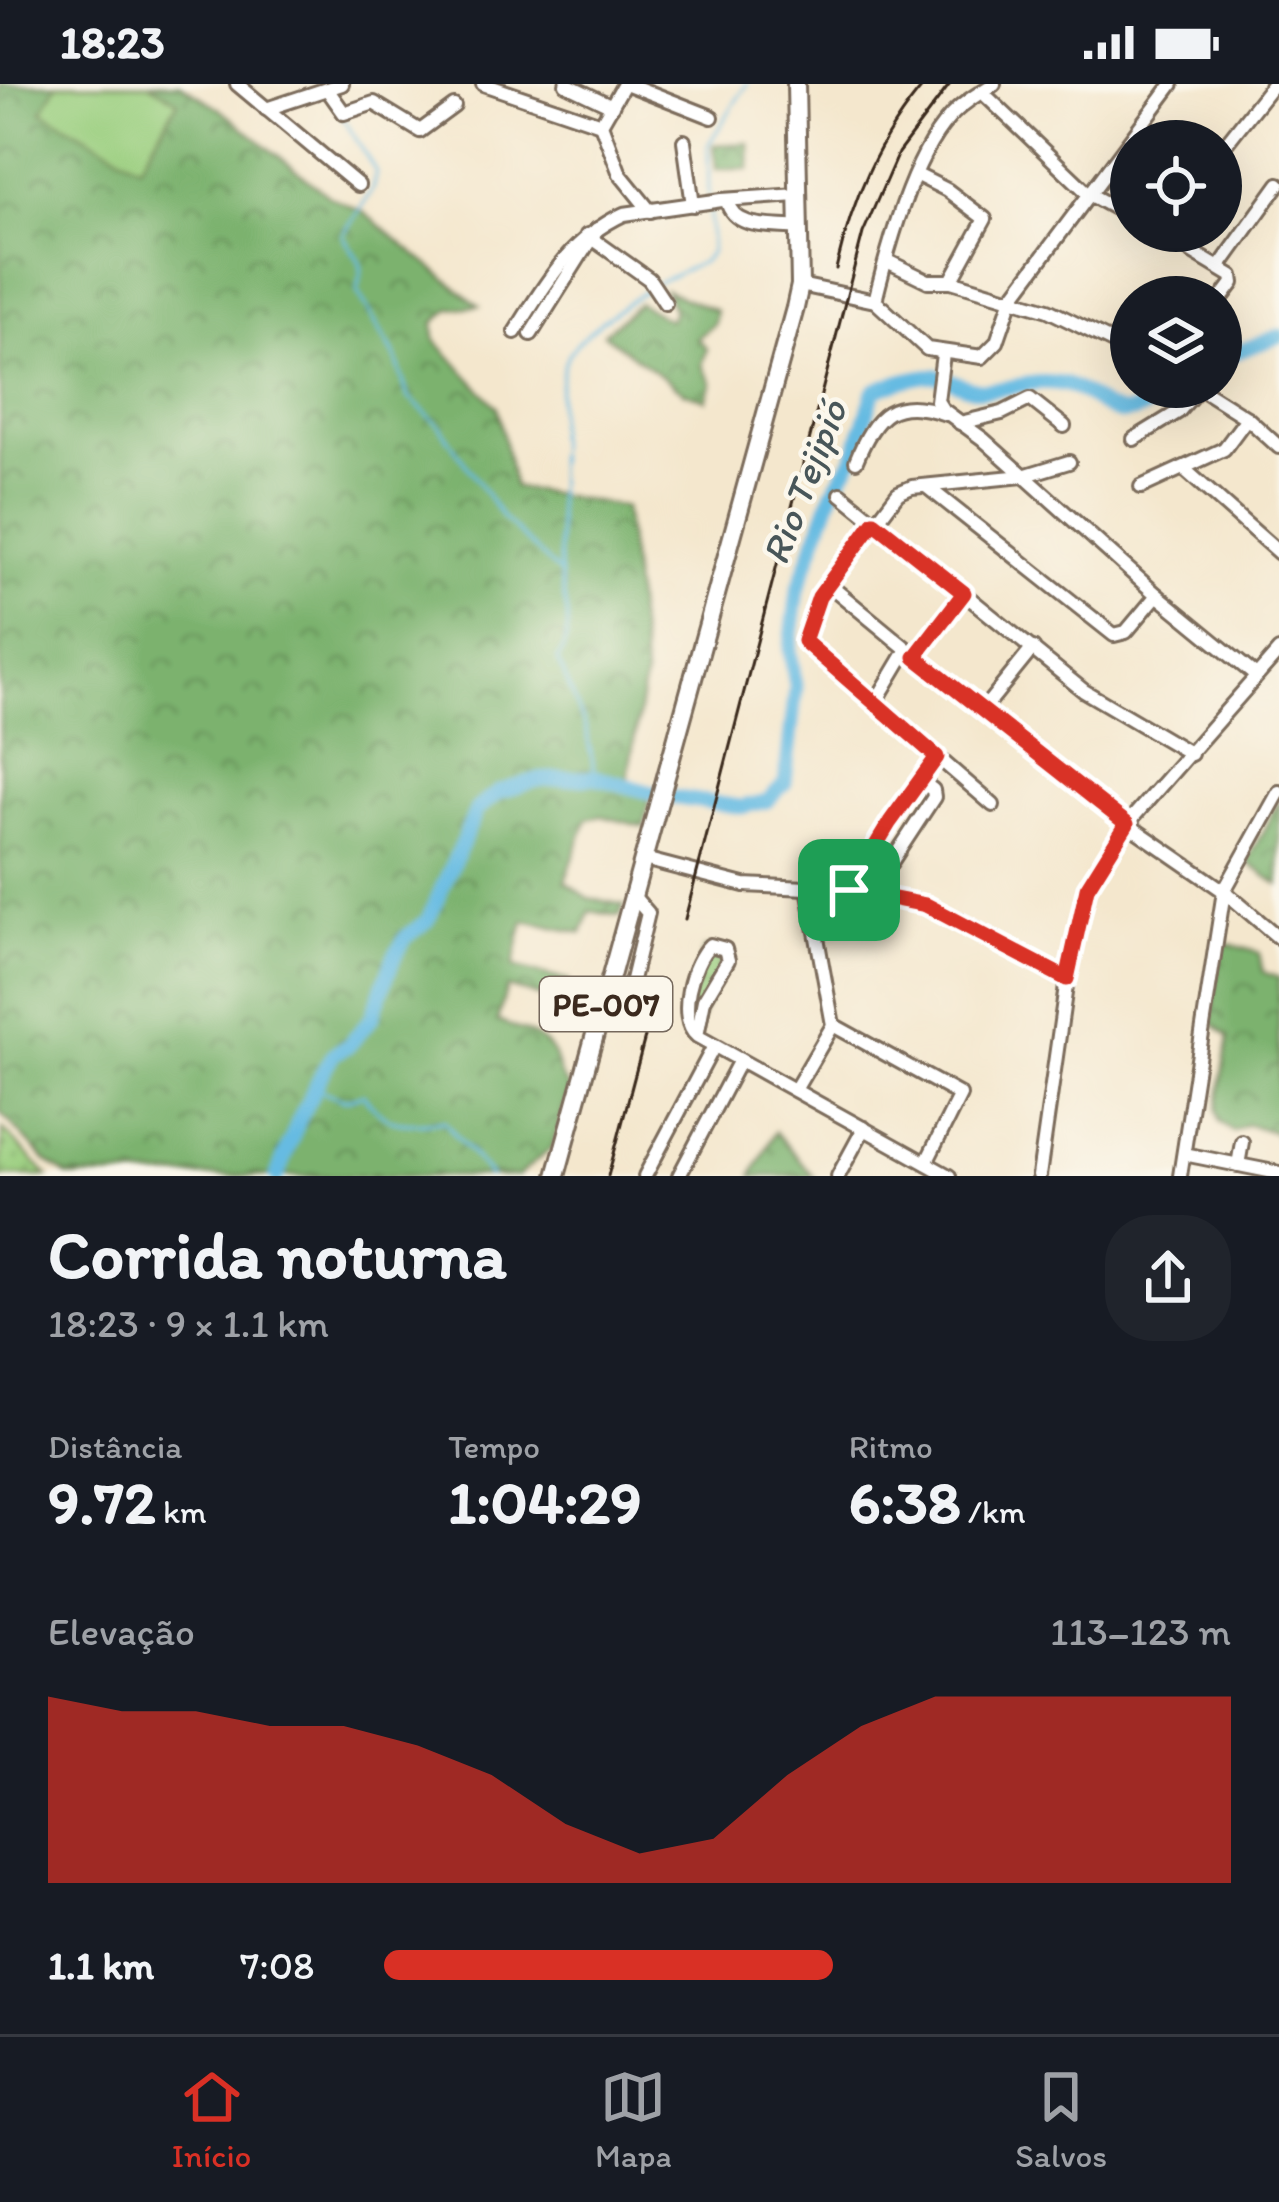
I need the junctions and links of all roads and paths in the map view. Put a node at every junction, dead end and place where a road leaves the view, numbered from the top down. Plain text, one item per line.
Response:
1 (237, 84) edge
2 (342, 84) edge
3 (483, 84) edge
4 (566, 84) edge
5 (626, 84) edge
6 (796, 84) edge
7 (1172, 84) edge
8 (1273, 84) edge
9 (323, 88) edge
10 (988, 88) edge
11 (454, 106) dead end
12 (612, 106) junction
13 (266, 109) junction
14 (712, 117) dead end
15 (1242, 123) edge
16 (601, 124) junction
17 (684, 141) dead end
18 (917, 175) junction
19 (1279, 184) edge
20 (358, 185) dead end
21 (1089, 194) junction
22 (798, 196) junction
23 (754, 200) junction
24 (724, 201) junction
25 (699, 204) junction
26 (1110, 206) edge
27 (650, 211) junction
28 (754, 223) junction
29 (798, 228) junction
30 (592, 233) junction
31 (1195, 252) edge
32 (887, 261) junction
33 (1220, 266) junction
34 (1230, 276) edge
35 (951, 280) junction
36 (800, 285) junction
37 (658, 293) dead end
38 (1012, 298) junction
39 (875, 301) junction
40 (515, 332) dead end
41 (531, 334) dead end
42 (1110, 340) edge
43 (943, 354) junction
44 (1181, 408) edge
45 (1232, 408) edge
46 (947, 414) junction
47 (1247, 418) junction
48 (960, 423) junction
49 (1064, 426) dead end
50 (1133, 439) dead end
51 (1279, 447) edge
52 (856, 460) dead end
53 (1069, 462) dead end
54 (1184, 469) junction
55 (1023, 476) junction
56 (926, 486) junction
57 (1141, 487) dead end
58 (841, 494) dead end
59 (874, 522) junction
60 (1279, 553) edge
61 (828, 584) junction
62 (964, 593) junction
63 (1156, 595) junction
64 (1033, 648) junction
65 (1279, 651) edge
66 (910, 654) junction
67 (1256, 676) junction
68 (874, 703) junction
69 (982, 711) junction
70 (1190, 754) junction
71 (937, 757) junction
72 (920, 780) junction
73 (1279, 792) edge
74 (993, 805) dead end
75 (1127, 824) junction
76 (644, 859) junction
77 (808, 888) junction
78 (849, 890) junction
79 (1224, 892) junction
80 (871, 893) junction
81 (1279, 938) edge
82 (1067, 979) junction
83 (833, 1025) junction
84 (697, 1036) junction
85 (714, 1046) junction
86 (740, 1060) junction
87 (795, 1090) junction
88 (864, 1128) junction
89 (1242, 1142) dead end
90 (1184, 1154) junction
91 (926, 1163) junction
92 (1238, 1165) junction
93 (1279, 1173) edge
94 (556, 1176) edge
95 (644, 1176) edge
96 (679, 1176) edge
97 (838, 1176) edge
98 (949, 1176) edge
99 (1039, 1176) edge
100 (1180, 1176) edge

1 - 13 street
2 - 9 street
3 - 16 street
4 - 12 street
5 - 12 street
5 - 14 street
6 - 22 main road, PE-007
7 - 21 street
8 - 15 street
9 - 11 street
9 - 13 street
10 - 18 street
10 - 21 street
12 - 16 street
13 - 20 street
16 - 27 street
17 - 25 street
18 - 32 street
18 - 35 street
19 - 33 street
21 - 26 street
21 - 38 street
22 - 23 street
22 - 29 main road, PE-007
23 - 24 street
23 - 28 street
24 - 25 street
24 - 28 street
25 - 27 street
27 - 30 street
28 - 29 street
29 - 36 main road, PE-007
30 - 37 street
30 - 40 street
30 - 41 street
31 - 33 street
32 - 35 street
32 - 39 street
33 - 34 street
35 - 38 street
36 - 39 street
36 - 76 main road, PE-007
38 - 42 street
38 - 43 street
39 - 43 street
43 - 46 street
44 - 50 street
45 - 47 street
46 - 48 street
46 - 52 street
47 - 51 street
47 - 54 street
48 - 49 street
48 - 55 street
53 - 55 street
54 - 57 street
54 - 60 street
55 - 56 street
55 - 63 street
56 - 59 street
56 - 63 street
58 - 59 street
59 - 61 street
59 - 62 street
61 - 66 street
61 - 68 street
62 - 64 street
62 - 66 street
63 - 67 street
64 - 69 street
64 - 70 street
65 - 67 street
66 - 68 street
66 - 69 street
67 - 70 street
68 - 71 street
69 - 75 street
70 - 75 street
71 - 72 street
71 - 74 street
72 - 78 street
72 - 80 street
73 - 79 street
75 - 79 street
75 - 82 street
76 - 77 street
76 - 94 main road, PE-007
77 - 78 street
77 - 83 street
78 - 80 street
79 - 81 street
79 - 90 street
80 - 82 street
82 - 99 street
83 - 87 street
83 - 91 street
84 - 84 street
84 - 85 street
85 - 86 street
85 - 95 street
86 - 87 street
86 - 96 street
87 - 88 street
88 - 91 street
88 - 97 street
89 - 92 street
90 - 92 street
90 - 100 street
91 - 98 street
92 - 93 street

